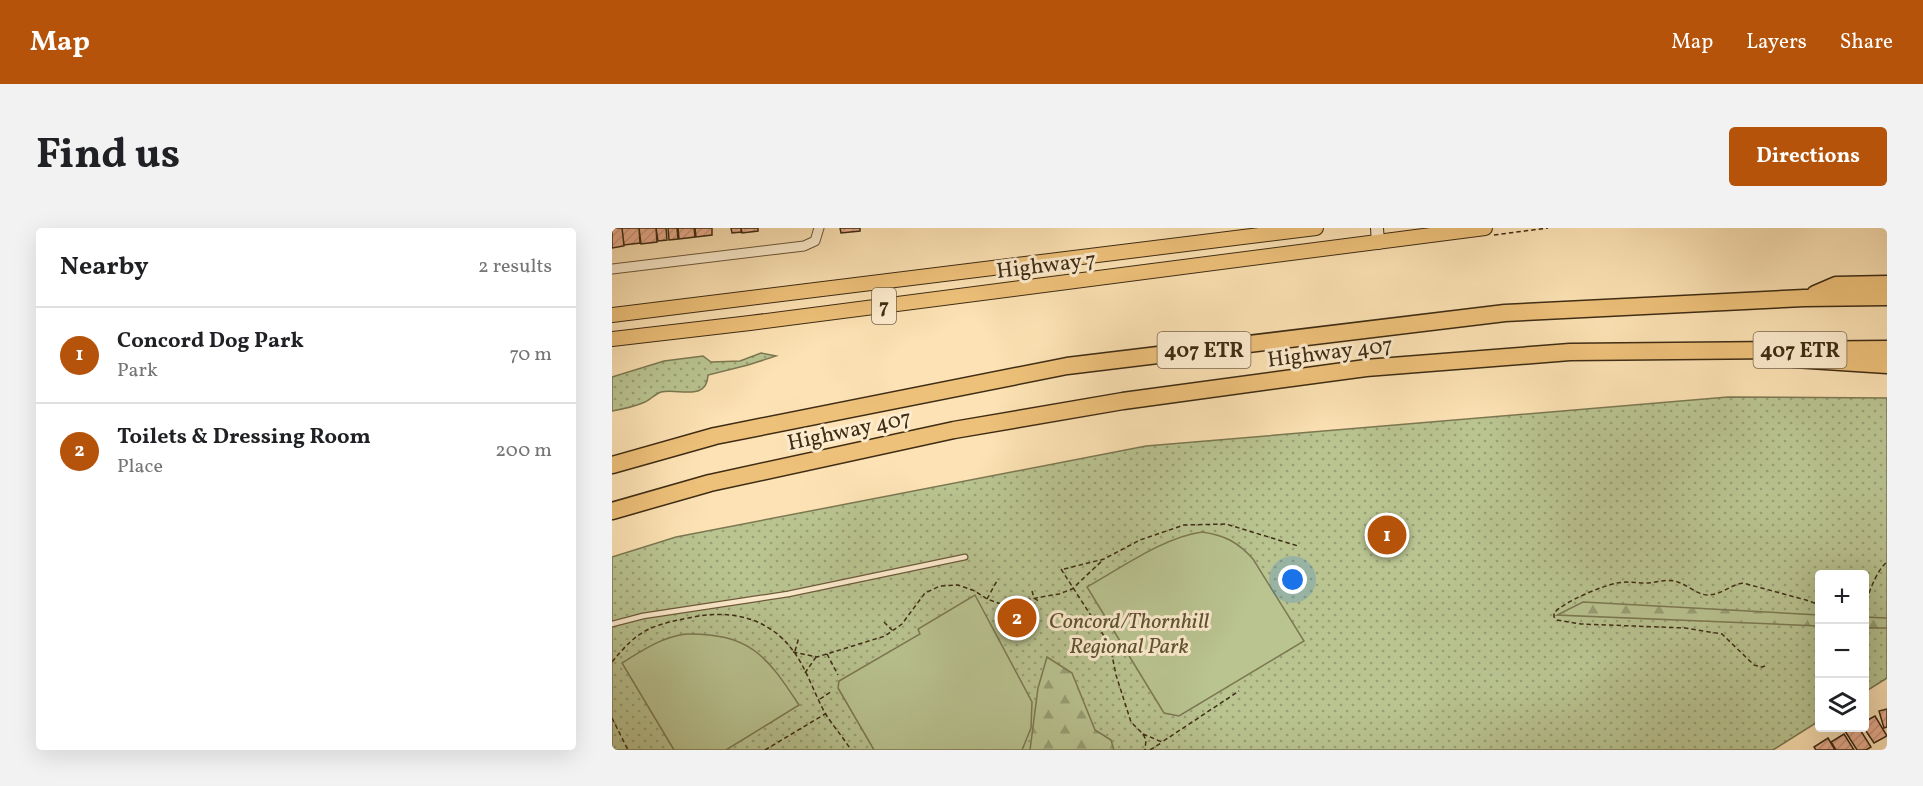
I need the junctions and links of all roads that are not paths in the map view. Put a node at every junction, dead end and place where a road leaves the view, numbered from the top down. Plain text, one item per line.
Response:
1 (819, 228) edge
2 (1316, 228) edge
3 (1377, 228) edge
4 (1485, 228) edge
5 (1398, 233) edge
6 (1378, 243) junction
7 (612, 268) edge
8 (1887, 284) edge
9 (1887, 297) edge
10 (1804, 298) junction
11 (612, 315) edge
12 (612, 339) edge
13 (1887, 349) edge
14 (1712, 351) junction
15 (1887, 365) edge
16 (612, 465) edge
17 (612, 511) edge
18 (965, 557) dead end
19 (612, 624) edge

1 - 7 street
2 - 11 main road, Highway 7 / 7
3 - 6 street
4 - 5 main road, Highway 7 / 7
5 - 6 main road, Highway 7 / 7
6 - 12 main road, Highway 7 / 7
8 - 10 highway
9 - 10 highway, Highway 407 / 407 ETR
10 - 16 highway, Highway 407 / 407 ETR
13 - 14 highway, Highway 407 / 407 ETR
14 - 15 highway
14 - 17 highway, Highway 407 / 407 ETR
18 - 19 lane

